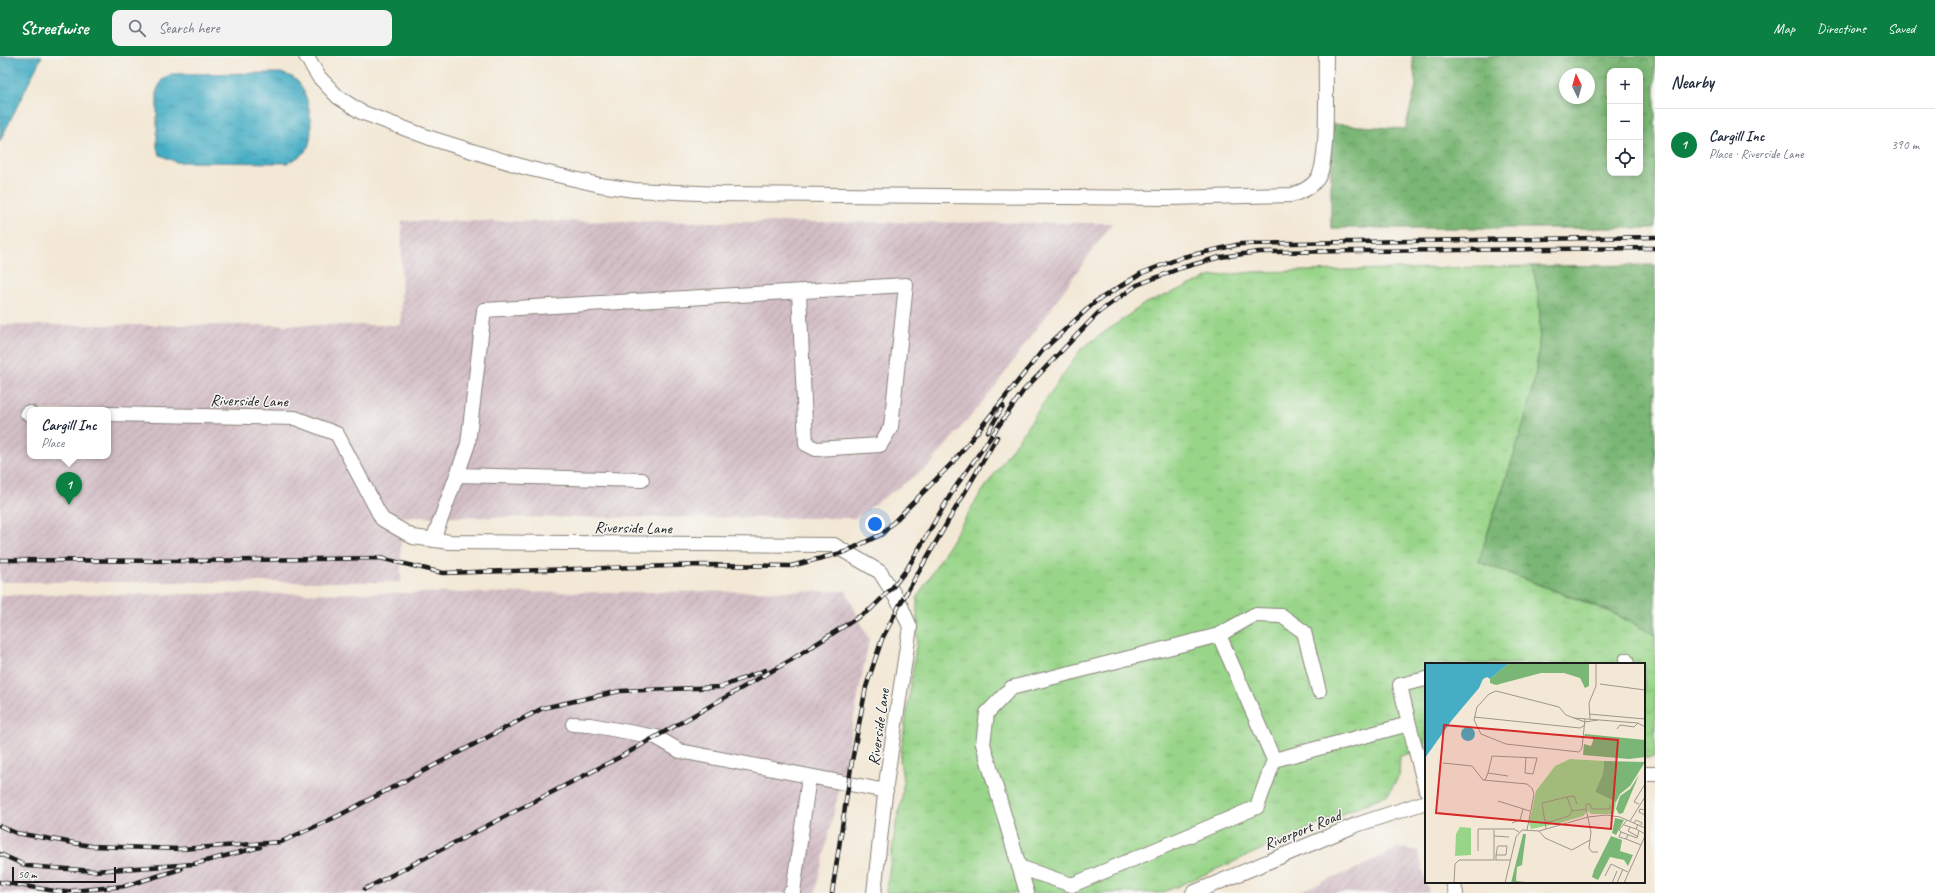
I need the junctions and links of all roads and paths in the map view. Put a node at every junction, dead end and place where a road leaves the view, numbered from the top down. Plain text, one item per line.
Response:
1 (306, 56) edge
2 (1326, 56) edge
3 (799, 292) junction
4 (111, 414) edge
5 (456, 475) junction
6 (642, 480) dead end
7 (433, 540) junction
8 (1219, 635) junction
9 (1425, 679) edge
10 (1319, 691) dead end
11 (573, 724) dead end
12 (1409, 724) junction
13 (1274, 760) junction
14 (809, 777) junction
15 (1425, 786) edge
16 (886, 791) junction
17 (1425, 802) edge
18 (1020, 868) junction
19 (1453, 883) edge
20 (790, 893) edge
21 (874, 893) edge
22 (1027, 893) edge
23 (1193, 893) edge
24 (1456, 893) edge

1 - 2 street
3 - 3 street
3 - 5 street
4 - 7 street, Riverside Lane
5 - 6 street
5 - 7 street
7 - 16 street, Riverside Lane
8 - 10 street
8 - 13 street
8 - 18 street
9 - 12 street
11 - 14 street
12 - 13 street
12 - 15 street
13 - 18 street
14 - 16 street
14 - 20 street
16 - 21 street, Riverside Lane
17 - 23 street, Riverport Road
18 - 22 street
19 - 24 street

